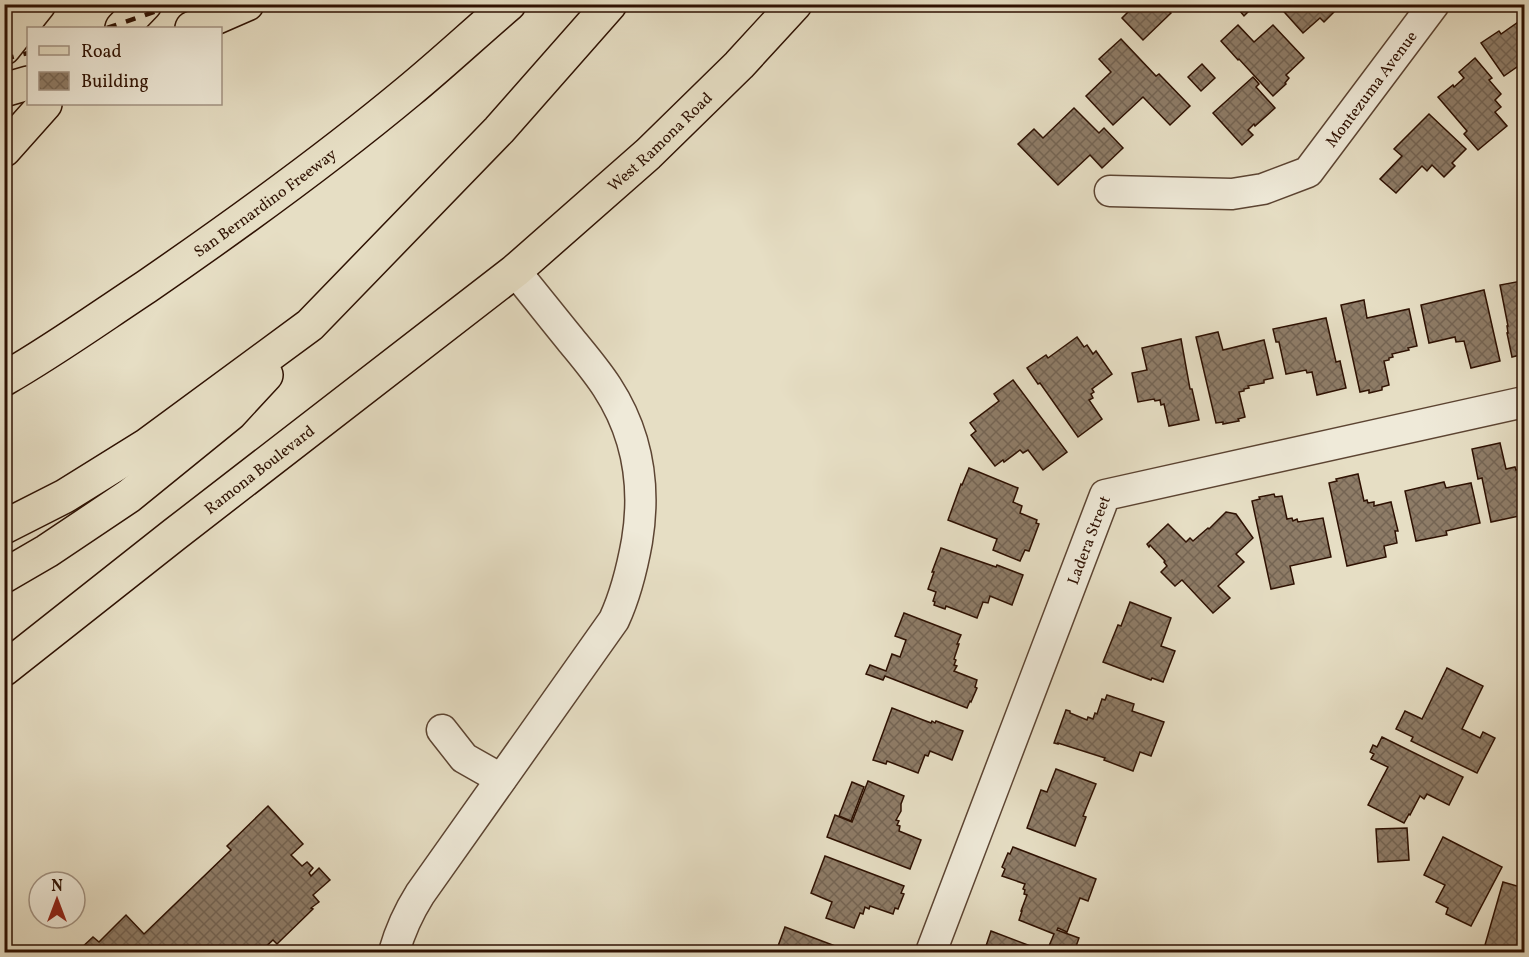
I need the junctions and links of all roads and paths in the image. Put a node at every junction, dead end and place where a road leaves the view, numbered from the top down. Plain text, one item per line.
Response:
1 (26, 4) edge
2 (39, 4) edge
3 (132, 4) edge
4 (145, 4) edge
5 (247, 4) edge
6 (508, 4) edge
7 (610, 4) edge
8 (795, 4) edge
9 (1434, 4) edge
10 (4, 10) edge
11 (112, 27) edge
12 (123, 27) edge
13 (194, 27) edge
14 (4, 48) edge
15 (27, 83) edge
16 (4, 90) edge
17 (46, 105) edge
18 (7, 147) edge
19 (1110, 191) dead end
20 (515, 271) junction
21 (310, 325) junction
22 (4, 379) edge
23 (1524, 402) edge
24 (4, 527) edge
25 (4, 576) edge
26 (4, 669) edge
27 (442, 730) dead end
28 (501, 779) junction
29 (394, 952) edge
30 (931, 952) edge

1 - 10 main road
2 - 14 main road
3 - 11 main road
4 - 12 main road
5 - 13 main road
6 - 22 main road, San Bernardino Freeway
7 - 21 main road
8 - 20 main road, West Ramona Road
9 - 19 street, Montezuma Avenue
15 - 16 main road
17 - 18 main road
20 - 26 main road, Ramona Boulevard
20 - 28 street
21 - 24 main road
21 - 25 main road
23 - 30 street, Ladera Street
27 - 28 street
28 - 29 street

